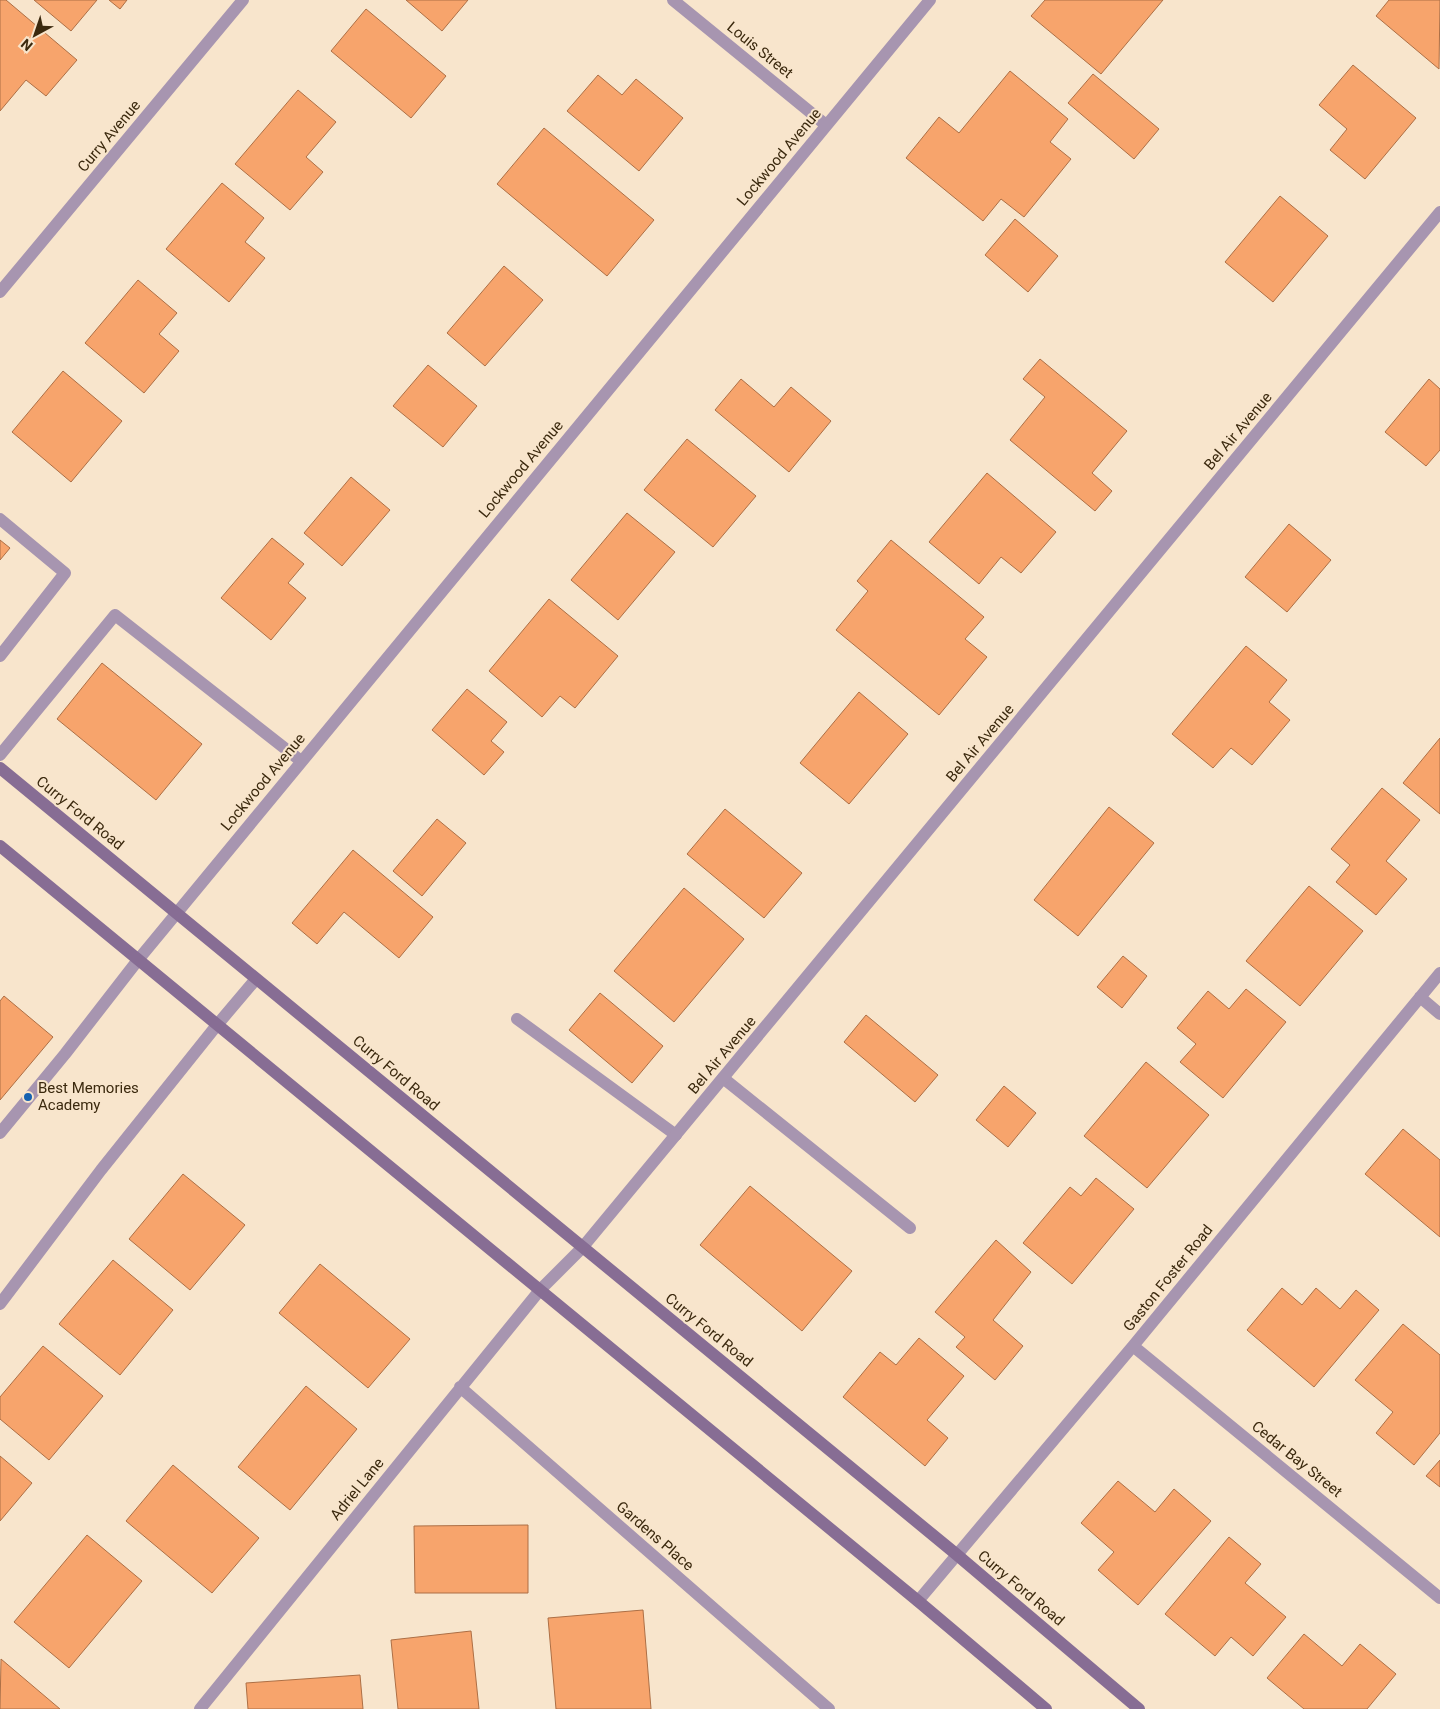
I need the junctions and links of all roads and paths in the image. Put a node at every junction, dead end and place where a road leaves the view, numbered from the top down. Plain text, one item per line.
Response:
1 (243, 0) edge
2 (673, 0) edge
3 (930, 0) edge
4 (826, 125) junction
5 (1440, 212) edge
6 (0, 292) edge
7 (0, 519) edge
8 (0, 656) edge
9 (0, 755) edge
10 (301, 761) junction
11 (0, 768) edge
12 (0, 846) edge
13 (176, 913) junction
14 (138, 960) junction
15 (1440, 973) edge
16 (256, 979) junction
17 (1420, 997) junction
18 (1440, 1014) edge
19 (517, 1019) dead end
20 (217, 1025) junction
21 (724, 1078) junction
22 (0, 1132) edge
23 (676, 1134) junction
24 (910, 1228) dead end
25 (582, 1248) junction
26 (540, 1290) junction
27 (0, 1304) edge
28 (1133, 1346) junction
29 (460, 1387) junction
30 (956, 1554) junction
31 (1440, 1598) edge
32 (918, 1601) junction
33 (200, 1709) edge
34 (829, 1709) edge
35 (1046, 1709) edge
36 (1139, 1709) edge

1 - 6 street, Curry Avenue
2 - 4 street, Louis Street
3 - 4 street, Lockwood Avenue
4 - 10 street, Lockwood Avenue
5 - 21 street, Bel Air Avenue
7 - 8 street
9 - 10 street
10 - 13 street, Lockwood Avenue
11 - 13 main road, Curry Ford Road
12 - 14 main road
13 - 14 street, Lockwood Avenue
13 - 16 main road, Curry Ford Road
14 - 20 main road
14 - 22 street, Lockwood Avenue
15 - 17 street, Gaston Foster Road
16 - 20 street
16 - 25 main road, Curry Ford Road
17 - 18 street
17 - 28 street, Gaston Foster Road
19 - 23 street
20 - 26 main road
20 - 27 street
21 - 23 street, Bel Air Avenue
21 - 24 street
23 - 25 street, Bel Air Avenue
25 - 26 street, Bel Air Avenue
25 - 30 main road, Curry Ford Road
26 - 29 street, Adriel Lane
26 - 32 main road
28 - 30 street, Gaston Foster Road
28 - 31 street, Cedar Bay Street
29 - 33 street, Adriel Lane
29 - 34 street, Gardens Place
30 - 32 street, Gaston Foster Road
30 - 36 main road, Curry Ford Road
32 - 35 main road

